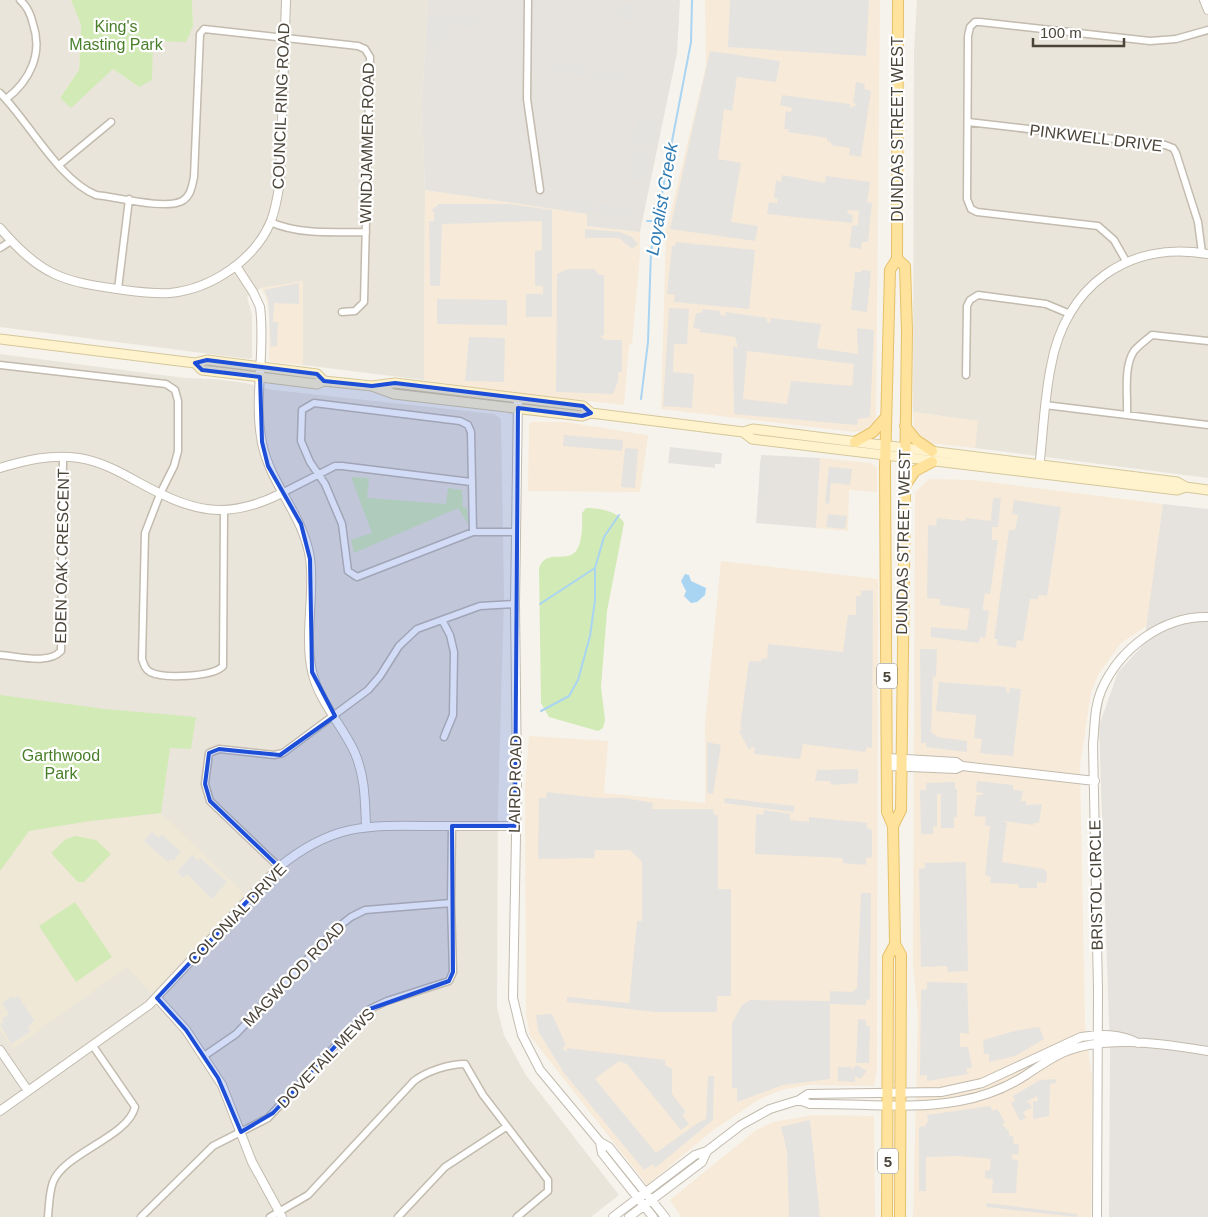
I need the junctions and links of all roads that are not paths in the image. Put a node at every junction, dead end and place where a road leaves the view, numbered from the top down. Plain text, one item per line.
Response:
1 (20, 0) edge
2 (286, 0) edge
3 (528, 0) edge
4 (898, 0) edge
5 (1204, 0) edge
6 (1208, 10) edge
7 (1208, 30) edge
8 (284, 37) junction
9 (0, 92) edge
10 (6, 99) junction
11 (110, 122) dead end
12 (968, 122) junction
13 (60, 165) junction
14 (540, 190) dead end
15 (129, 199) junction
16 (270, 222) junction
17 (0, 228) edge
18 (366, 232) junction
19 (11, 241) junction
20 (0, 248) edge
21 (1205, 254) edge
22 (897, 259) junction
23 (1126, 261) junction
24 (236, 266) junction
25 (118, 289) junction
26 (342, 312) dead end
27 (1070, 314) junction
28 (0, 340) edge
29 (1208, 340) edge
30 (194, 363) junction
31 (0, 365) edge
32 (260, 366) junction
33 (966, 375) dead end
34 (260, 378) junction
35 (324, 381) junction
36 (372, 386) junction
37 (518, 398) junction
38 (1045, 405) junction
39 (518, 408) junction
40 (591, 413) junction
41 (1127, 415) junction
42 (886, 417) junction
43 (1208, 425) edge
44 (905, 426) junction
45 (743, 432) junction
46 (855, 442) junction
47 (886, 451) junction
48 (905, 453) junction
49 (932, 456) junction
50 (63, 458) junction
51 (1040, 465) junction
52 (0, 468) edge
53 (1039, 474) junction
54 (319, 475) junction
55 (471, 482) junction
56 (1186, 487) junction
57 (904, 488) junction
58 (1208, 490) edge
59 (282, 493) junction
60 (160, 494) junction
61 (224, 511) junction
62 (473, 532) junction
63 (515, 532) junction
64 (515, 604) junction
65 (1208, 617) edge
66 (442, 620) junction
67 (0, 655) edge
68 (334, 716) junction
69 (444, 736) dead end
70 (888, 762) junction
71 (902, 763) junction
72 (1095, 781) junction
73 (366, 826) junction
74 (452, 826) junction
75 (515, 826) junction
76 (893, 826) junction
77 (280, 867) junction
78 (451, 902) junction
79 (157, 998) junction
80 (1098, 1039) junction
81 (93, 1046) junction
82 (0, 1050) edge
83 (1208, 1051) edge
84 (204, 1056) junction
85 (28, 1091) junction
86 (894, 1099) junction
87 (0, 1111) edge
88 (506, 1126) junction
89 (241, 1132) junction
90 (600, 1142) junction
91 (707, 1152) junction
92 (646, 1192) junction
93 (638, 1198) junction
94 (652, 1200) junction
95 (644, 1205) junction
96 (280, 1214) edge
97 (48, 1217) edge
98 (142, 1217) edge
99 (270, 1217) edge
100 (398, 1217) edge
101 (517, 1217) edge
102 (613, 1217) edge
103 (629, 1217) edge
104 (653, 1217) edge
105 (665, 1217) edge
106 (887, 1217) edge
107 (900, 1217) edge
108 (1097, 1217) edge

1 - 10 street
2 - 8 street, COUNCIL RING ROAD
3 - 14 street
4 - 22 main road, DUNDAS STREET WEST
5 - 6 street
7 - 12 street
8 - 15 street, WINDJAMMER ROAD
8 - 16 street, COUNCIL RING ROAD
8 - 18 street, WINDJAMMER ROAD
9 - 10 street, WINDJAMMER ROAD
10 - 13 street, WINDJAMMER ROAD
11 - 13 street
12 - 21 street, PINKWELL DRIVE
12 - 23 street
13 - 15 street, WINDJAMMER ROAD
15 - 25 street
16 - 18 street
16 - 24 street, COUNCIL RING ROAD
17 - 19 street, COUNCIL RING ROAD
18 - 26 street, WINDJAMMER ROAD
19 - 20 street
19 - 25 street, COUNCIL RING ROAD
21 - 23 street
22 - 42 main road, DUNDAS STREET WEST
22 - 44 main road, DUNDAS STREET WEST
23 - 27 street
24 - 25 street, COUNCIL RING ROAD
24 - 32 street
27 - 33 street
27 - 38 street
28 - 30 main road
29 - 41 street
30 - 32 main road
30 - 34 main road
31 - 60 street
32 - 34 street
32 - 35 main road
34 - 35 main road
34 - 59 street
35 - 36 main road
36 - 37 main road
36 - 39 main road
37 - 39 street, LAIRD ROAD
37 - 40 main road
38 - 41 street
38 - 51 street
39 - 40 main road
39 - 63 street, LAIRD ROAD
40 - 45 main road
41 - 43 street
42 - 46 main road
42 - 47 main road, DUNDAS STREET WEST
44 - 48 main road, DUNDAS STREET WEST
44 - 49 main road
45 - 46 main road
45 - 47 main road
46 - 47 main road
47 - 48 main road
47 - 70 main road, DUNDAS STREET WEST / 5
48 - 49 main road
48 - 57 main road, DUNDAS STREET WEST / 5
49 - 51 main road
49 - 53 main road
49 - 57 main road
50 - 52 street
50 - 60 street
50 - 67 street, EDEN OAK CRESCENT
51 - 53 street
51 - 56 main road
53 - 56 main road
54 - 55 street
54 - 55 street
54 - 59 street
54 - 62 street
55 - 62 street
56 - 58 main road
57 - 71 main road, DUNDAS STREET WEST / 5
59 - 61 street
59 - 68 street
60 - 61 street
60 - 61 street
62 - 63 street
63 - 64 street, LAIRD ROAD
64 - 66 street
64 - 75 street, LAIRD ROAD
65 - 72 street, BRISTOL CIRCLE
66 - 68 street
66 - 69 street
68 - 73 street
68 - 77 street
70 - 71 street
70 - 76 main road, DUNDAS STREET WEST / 5
71 - 72 street
71 - 76 main road, DUNDAS STREET WEST / 5
72 - 80 street, BRISTOL CIRCLE
73 - 74 street, COLONIAL DRIVE
73 - 77 street, COLONIAL DRIVE
74 - 75 street, COLONIAL DRIVE
74 - 78 street, DOVETAIL MEWS
75 - 90 street, LAIRD ROAD
76 - 86 main road, DUNDAS STREET WEST / 5
77 - 79 street, COLONIAL DRIVE
78 - 84 street, MAGWOOD ROAD
78 - 89 street, DOVETAIL MEWS
79 - 81 street, COLONIAL DRIVE
79 - 84 street
80 - 83 street
80 - 86 street
80 - 86 street
80 - 108 street, BRISTOL CIRCLE
81 - 85 street, COLONIAL DRIVE
81 - 97 street
82 - 85 street
84 - 89 street
85 - 87 street, COLONIAL DRIVE
86 - 91 street
86 - 106 main road, DUNDAS STREET WEST / 5
86 - 107 main road, DUNDAS STREET WEST / 5
88 - 96 street
88 - 100 street
88 - 101 street
89 - 96 street
89 - 98 street, DOVETAIL MEWS
90 - 92 street, LAIRD ROAD
90 - 93 street, LAIRD ROAD
91 - 92 street
91 - 94 street
92 - 93 street
92 - 94 street, LAIRD ROAD
93 - 95 street, LAIRD ROAD
93 - 102 street
94 - 95 street
94 - 105 street, LAIRD ROAD
95 - 103 street
95 - 104 street, LAIRD ROAD
96 - 99 street

